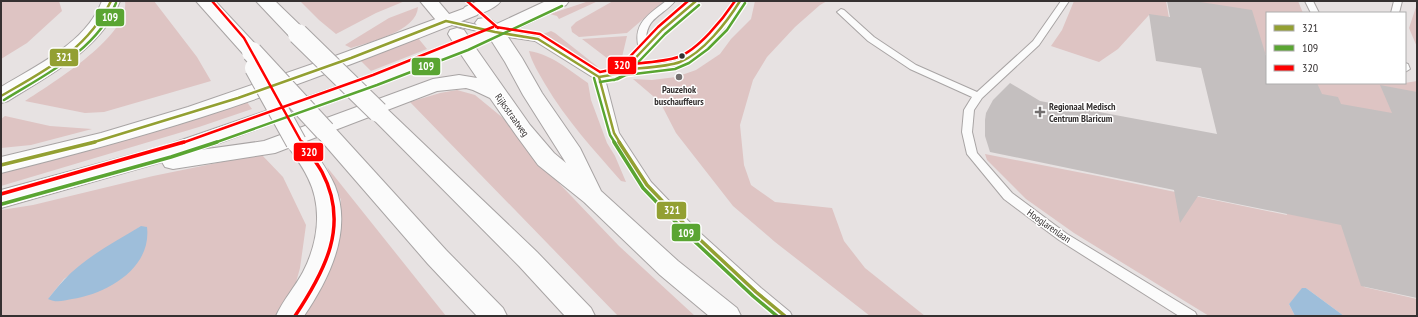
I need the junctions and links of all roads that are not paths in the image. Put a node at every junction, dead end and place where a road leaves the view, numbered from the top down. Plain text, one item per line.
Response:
1 (111, 1) edge
2 (205, 1) edge
3 (265, 1) edge
4 (429, 1) edge
5 (492, 1) edge
6 (560, 1) edge
7 (672, 1) edge
8 (696, 1) edge
9 (740, 1) edge
10 (1065, 1) edge
11 (1309, 1) edge
12 (1398, 1) edge
13 (465, 6) edge
14 (841, 12) dead end
15 (1315, 12) edge
16 (1395, 12) edge
17 (446, 21) junction
18 (495, 32) junction
19 (466, 45) junction
20 (247, 49) junction
21 (644, 50) junction
22 (624, 70) junction
23 (598, 77) junction
24 (497, 93) junction
25 (1, 96) edge
26 (978, 96) junction
27 (1, 165) edge
28 (108, 169) junction
29 (592, 196) junction
30 (1, 199) edge
31 (289, 316) edge
32 (494, 316) edge
33 (582, 316) edge
34 (728, 316) edge
35 (785, 316) edge
36 (1190, 316) edge

1 - 25 main road
2 - 20 main road
3 - 33 main road, bridge
4 - 17 main road, Rijksstraatweg
5 - 13 main road
6 - 18 main road
7 - 21 lane
8 - 21 lane
9 - 22 lane
10 - 26 lane, Hooglarenlaan
11 - 15 lane
12 - 16 lane
13 - 17 main road
13 - 18 main road, Rijksstraatweg
14 - 26 lane
17 - 18 lane
17 - 19 main road, Rijksstraatweg
17 - 27 main road
18 - 19 main road
18 - 23 lane
18 - 29 main road, Rijksstraatweg
19 - 24 main road, Rijksstraatweg
19 - 28 main road
20 - 31 main road, bridge
20 - 32 main road, bridge
21 - 22 lane
22 - 23 lane
23 - 35 lane
24 - 28 main road
24 - 29 main road, Rijksstraatweg
26 - 36 lane, Hooglarenlaan
28 - 30 main road
29 - 34 main road, Rijksstraatweg

